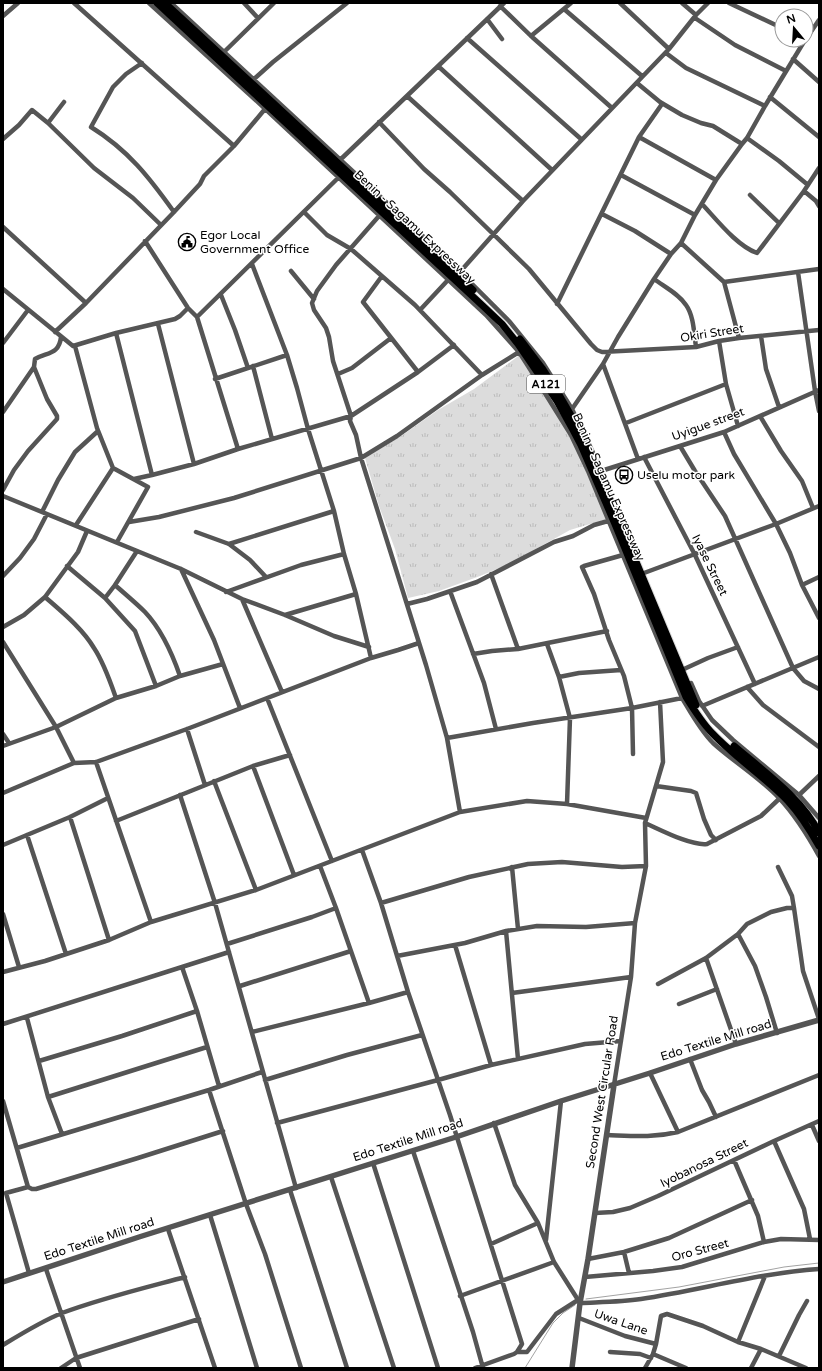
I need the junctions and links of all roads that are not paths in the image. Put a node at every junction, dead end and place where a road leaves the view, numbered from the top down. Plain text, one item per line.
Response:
1 (74, 3) edge
2 (150, 3) edge
3 (157, 3) edge
4 (165, 3) edge
5 (171, 3) edge
6 (244, 3) edge
7 (274, 3) edge
8 (347, 3) edge
9 (571, 3) edge
10 (620, 3) edge
11 (682, 3) edge
12 (708, 3) edge
13 (729, 3) edge
14 (16, 4) edge
15 (502, 5) edge
16 (564, 9) junction
17 (3, 16) edge
18 (695, 17) junction
19 (258, 18) junction
20 (487, 19) junction
21 (774, 24) edge
22 (531, 36) junction
23 (467, 38) junction
24 (502, 39) dead end
25 (800, 48) edge
26 (667, 51) junction
27 (224, 52) junction
28 (793, 59) junction
29 (142, 63) junction
30 (438, 66) junction
31 (786, 71) junction
32 (642, 76) junction
33 (254, 79) junction
34 (819, 82) edge
35 (637, 83) junction
36 (407, 96) junction
37 (770, 97) junction
38 (64, 102) dead end
39 (662, 104) junction
40 (765, 106) junction
41 (612, 108) junction
42 (265, 109) junction
43 (379, 122) junction
44 (48, 123) junction
45 (639, 137) junction
46 (819, 137) edge
47 (747, 138) junction
48 (3, 139) edge
49 (581, 139) junction
50 (742, 144) junction
51 (234, 146) junction
52 (340, 160) junction
53 (819, 168) edge
54 (552, 170) junction
55 (621, 175) junction
56 (338, 178) junction
57 (716, 180) junction
58 (808, 185) junction
59 (804, 191) junction
60 (750, 195) dead end
61 (523, 201) junction
62 (702, 204) junction
63 (819, 206) edge
64 (174, 212) junction
65 (304, 212) junction
66 (602, 214) junction
67 (695, 215) junction
68 (379, 216) junction
69 (779, 223) junction
70 (161, 226) junction
71 (3, 227) edge
72 (494, 234) junction
73 (145, 241) junction
74 (681, 243) junction
75 (351, 249) junction
76 (671, 254) junction
77 (252, 264) junction
78 (819, 270) edge
79 (291, 271) dead end
80 (798, 272) junction
81 (459, 273) junction
82 (382, 276) junction
83 (654, 279) junction
84 (448, 280) junction
85 (724, 282) junction
86 (3, 289) edge
87 (221, 295) junction
88 (314, 299) junction
89 (86, 303) junction
90 (485, 304) junction
91 (557, 304) junction
92 (188, 308) junction
93 (28, 310) junction
94 (420, 310) junction
95 (198, 317) junction
96 (158, 324) junction
97 (819, 330) edge
98 (55, 332) junction
99 (806, 332) junction
100 (116, 334) junction
101 (761, 336) junction
102 (61, 337) junction
103 (390, 338) junction
104 (739, 338) junction
105 (719, 342) junction
106 (3, 343) edge
107 (75, 346) junction
108 (454, 346) junction
109 (696, 347) junction
110 (519, 352) junction
111 (609, 352) junction
112 (287, 355) junction
113 (603, 364) junction
114 (34, 367) junction
115 (250, 367) junction
116 (418, 372) junction
117 (338, 374) junction
118 (482, 375) junction
119 (215, 378) junction
120 (726, 384) junction
121 (817, 391) edge
122 (779, 407) junction
123 (572, 409) junction
124 (819, 411) edge
125 (3, 412) edge
126 (351, 416) junction
127 (760, 416) junction
128 (626, 423) junction
129 (738, 426) junction
130 (308, 429) junction
131 (98, 431) junction
132 (724, 432) junction
133 (272, 440) junction
134 (680, 446) junction
135 (238, 449) junction
136 (644, 457) junction
137 (361, 458) junction
138 (638, 459) junction
139 (194, 464) junction
140 (113, 468) junction
141 (321, 470) junction
142 (601, 471) junction
143 (152, 475) junction
144 (134, 479) junction
145 (3, 490) edge
146 (3, 496) edge
147 (819, 506) edge
148 (814, 508) junction
149 (334, 511) junction
150 (44, 513) junction
151 (608, 521) junction
152 (129, 522) junction
153 (776, 524) junction
154 (76, 526) junction
155 (87, 531) junction
156 (196, 532) dead end
157 (735, 538) junction
158 (117, 542) junction
159 (229, 544) junction
160 (136, 551) junction
161 (344, 554) junction
162 (623, 555) junction
163 (695, 555) junction
164 (67, 566) junction
165 (181, 569) junction
166 (644, 573) junction
167 (491, 574) junction
168 (3, 576) edge
169 (266, 577) junction
170 (819, 577) edge
171 (802, 584) junction
172 (115, 585) junction
173 (450, 590) junction
174 (226, 592) junction
175 (356, 594) junction
176 (45, 597) junction
177 (105, 598) junction
178 (242, 599) junction
179 (407, 604) junction
180 (285, 615) junction
181 (819, 618) edge
182 (3, 627) edge
183 (607, 631) junction
184 (3, 642) edge
185 (419, 643) junction
186 (547, 644) junction
187 (369, 647) junction
188 (738, 647) junction
189 (518, 649) junction
190 (473, 654) junction
191 (819, 657) edge
192 (371, 658) junction
193 (223, 664) junction
194 (793, 668) junction
195 (684, 669) junction
196 (621, 670) junction
197 (180, 676) junction
198 (559, 677) junction
199 (755, 684) junction
200 (156, 686) junction
201 (747, 687) junction
202 (819, 689) edge
203 (282, 692) junction
204 (116, 698) junction
205 (267, 698) junction
206 (682, 698) junction
207 (660, 702) junction
208 (702, 706) junction
209 (240, 708) junction
210 (632, 708) junction
211 (570, 718) junction
212 (56, 727) junction
213 (187, 729) junction
214 (496, 729) junction
215 (3, 734) edge
216 (447, 738) junction
217 (9, 743) junction
218 (3, 746) edge
219 (819, 747) edge
220 (633, 754) dead end
221 (290, 755) junction
222 (96, 762) junction
223 (74, 763) junction
224 (253, 766) junction
225 (819, 776) edge
226 (214, 781) junction
227 (205, 785) junction
228 (656, 786) junction
229 (3, 793) edge
230 (180, 795) junction
231 (799, 795) junction
232 (108, 798) junction
233 (779, 799) junction
234 (567, 804) junction
235 (790, 808) junction
236 (460, 812) junction
237 (70, 817) junction
238 (819, 818) edge
239 (116, 820) junction
240 (646, 821) junction
241 (819, 833) edge
242 (27, 835) junction
243 (716, 840) junction
244 (3, 845) edge
245 (819, 846) edge
246 (362, 850) junction
247 (819, 856) edge
248 (332, 861) junction
249 (320, 866) junction
250 (646, 866) junction
251 (512, 867) junction
252 (778, 867) dead end
253 (294, 875) junction
254 (256, 890) junction
255 (215, 903) junction
256 (381, 903) junction
257 (336, 908) junction
258 (794, 908) junction
259 (3, 914) edge
260 (151, 922) junction
261 (635, 923) junction
262 (518, 929) junction
263 (506, 931) junction
264 (738, 934) junction
265 (109, 940) junction
266 (227, 944) junction
267 (455, 945) junction
268 (351, 951) junction
269 (229, 952) junction
270 (66, 954) junction
271 (397, 956) junction
272 (706, 958) junction
273 (19, 967) junction
274 (182, 967) junction
275 (3, 972) edge
276 (631, 977) junction
277 (658, 984) dead end
278 (240, 986) junction
279 (717, 989) junction
280 (408, 992) junction
281 (512, 993) junction
282 (369, 1003) junction
283 (679, 1004) dead end
284 (197, 1011) junction
285 (27, 1018) junction
286 (819, 1020) edge
287 (3, 1024) edge
288 (252, 1032) junction
289 (777, 1033) junction
290 (422, 1035) junction
291 (621, 1042) junction
292 (736, 1044) junction
293 (207, 1047) junction
294 (518, 1059) junction
295 (690, 1059) junction
296 (39, 1061) junction
297 (491, 1065) junction
298 (262, 1072) junction
299 (650, 1073) junction
300 (819, 1075) edge
301 (265, 1080) junction
302 (438, 1080) junction
303 (614, 1085) junction
304 (219, 1086) junction
305 (209, 1090) junction
306 (48, 1097) junction
307 (3, 1101) edge
308 (561, 1101) junction
309 (716, 1117) junction
310 (819, 1121) edge
311 (277, 1123) junction
312 (494, 1123) junction
313 (812, 1125) junction
314 (223, 1131) junction
315 (678, 1132) junction
316 (62, 1134) junction
317 (607, 1135) junction
318 (456, 1137) junction
319 (774, 1141) junction
320 (819, 1141) edge
321 (17, 1148) junction
322 (413, 1150) junction
323 (734, 1160) junction
324 (373, 1163) junction
325 (331, 1177) junction
326 (28, 1187) junction
327 (3, 1188) edge
328 (296, 1188) junction
329 (290, 1190) junction
330 (6, 1193) junction
331 (752, 1200) junction
332 (246, 1204) junction
333 (595, 1213) junction
334 (210, 1215) junction
335 (538, 1223) junction
336 (168, 1229) junction
337 (810, 1239) junction
338 (819, 1240) edge
339 (546, 1242) junction
340 (764, 1242) junction
341 (491, 1244) junction
342 (624, 1252) junction
343 (588, 1259) junction
344 (554, 1262) junction
345 (46, 1269) junction
346 (819, 1269) edge
347 (29, 1273) junction
348 (629, 1273) junction
349 (765, 1276) junction
350 (185, 1277) junction
351 (585, 1277) junction
352 (503, 1281) junction
353 (3, 1282) edge
354 (460, 1296) junction
355 (808, 1301) dead end
356 (579, 1302) junction
357 (61, 1314) junction
358 (579, 1318) junction
359 (199, 1319) junction
360 (738, 1342) junction
361 (656, 1344) junction
362 (3, 1345) edge
363 (760, 1349) junction
364 (517, 1352) junction
365 (610, 1352) dead end
366 (652, 1356) junction
367 (778, 1356) junction
368 (76, 1358) junction
369 (573, 1365) edge
370 (483, 1367) edge
371 (61, 1368) edge
372 (80, 1368) edge
373 (215, 1368) edge
374 (257, 1368) edge
375 (301, 1368) edge
376 (347, 1368) edge
377 (394, 1368) edge
378 (438, 1368) edge
379 (475, 1368) edge
380 (568, 1368) edge
381 (645, 1368) edge
382 (686, 1368) edge
383 (752, 1368) edge
384 (806, 1368) edge

1 - 29 street
2 - 42 street
3 - 90 highway, Benin - Sagamu Expressway / A121
4 - 81 highway, A121
5 - 27 street
6 - 19 street
7 - 19 street
8 - 33 street
9 - 16 street
10 - 26 street
11 - 18 street
12 - 18 street
13 - 21 street
14 - 17 street
15 - 20 street
15 - 22 street
16 - 22 street
16 - 32 street
18 - 26 street
18 - 31 street
19 - 27 street
20 - 23 street
20 - 24 street
22 - 41 street
23 - 30 street
23 - 49 street
25 - 28 street
26 - 32 street
26 - 40 street
27 - 33 street
28 - 31 street
28 - 34 street
29 - 51 street
29 - 64 street
30 - 36 street
30 - 54 street
31 - 37 street
32 - 35 street
33 - 52 street
35 - 39 street
35 - 41 street
36 - 43 street
36 - 61 street
37 - 40 street
37 - 46 street
38 - 44 street
39 - 45 street
39 - 50 street
40 - 47 street
41 - 49 street
42 - 51 street
42 - 56 street
43 - 52 street
43 - 72 street
44 - 48 street
44 - 70 street
45 - 55 street
45 - 57 street
47 - 50 street
47 - 58 street
49 - 54 street
50 - 57 street
51 - 64 street
52 - 81 street
53 - 58 street
54 - 61 street
55 - 66 street
55 - 67 street
56 - 65 street
56 - 68 street
57 - 62 street
58 - 59 street
59 - 63 street
59 - 69 street
60 - 69 street
61 - 72 street
62 - 67 street
62 - 69 street
64 - 70 street
65 - 75 street
65 - 77 street
66 - 76 street
66 - 91 street
67 - 74 street
68 - 75 street
68 - 84 street
70 - 73 street
71 - 89 street
72 - 81 street
72 - 91 street
73 - 89 street
73 - 92 street
74 - 76 street
74 - 85 street
75 - 82 street
75 - 88 street
76 - 83 street
77 - 87 street
77 - 112 street
78 - 80 street
79 - 88 street
80 - 85 street
80 - 99 street
81 - 90 highway, A121
81 - 123 street
82 - 94 street
82 - 103 street
83 - 109 street
83 - 111 street
84 - 94 street
84 - 110 street
85 - 104 street
86 - 93 street
87 - 95 street
87 - 115 street
88 - 117 street
89 - 98 street
90 - 235 highway, Benin - Sagamu Expressway / A121
90 - 241 highway, A121
91 - 111 street
92 - 95 street
92 - 96 street
93 - 98 street
93 - 106 street
94 - 108 street
95 - 119 street
96 - 100 street
96 - 139 street
97 - 99 street, Okiri Street
98 - 102 street
99 - 101 street, Okiri Street
99 - 121 street
100 - 107 street
100 - 143 street
101 - 104 street, Okiri Street
101 - 122 street
102 - 107 street
102 - 114 street
103 - 116 street
103 - 117 street
104 - 105 street, Okiri Street
105 - 109 street, Okiri Street
105 - 120 street
107 - 131 street
108 - 116 street
108 - 118 street
109 - 111 street, Okiri Street
110 - 118 street
110 - 151 street
111 - 113 street
112 - 115 street
112 - 130 street
113 - 123 street
113 - 128 street
114 - 125 street
114 - 145 street
115 - 119 street
115 - 133 street
116 - 126 street
117 - 126 street
118 - 137 street
119 - 135 street
120 - 128 street
120 - 129 street
121 - 122 street, Uyigue street
121 - 124 street
122 - 127 street, Uyigue street
123 - 142 street
126 - 130 street
126 - 137 street
127 - 129 street, Uyigue street
127 - 148 street
128 - 138 street
129 - 132 street, Uyigue street
130 - 133 street
130 - 141 street
131 - 140 street
131 - 150 street
132 - 134 street, Uyigue street
132 - 153 street
133 - 135 street
134 - 136 street, Uyigue street
134 - 157 street
135 - 139 street
136 - 138 street, Uyigue street
136 - 163 street, Iyase Street
137 - 141 street
137 - 179 street
138 - 142 street, Uyigue street
139 - 143 street
140 - 144 street
140 - 154 street
141 - 149 street
141 - 152 street
142 - 166 street
143 - 144 street
144 - 152 street
146 - 150 street
147 - 148 street
148 - 153 street
149 - 159 street
149 - 161 street
150 - 154 street
150 - 168 street
151 - 162 street
151 - 167 street
152 - 158 street
153 - 157 street
153 - 171 street
154 - 155 street
155 - 158 street
155 - 164 street
156 - 159 street
157 - 163 street
157 - 194 street
158 - 160 street
159 - 169 street
160 - 165 street
160 - 172 street
161 - 169 street
161 - 175 street
162 - 183 street
162 - 206 street
163 - 166 street
163 - 188 street, Iyase Street
164 - 176 street
164 - 177 street
165 - 174 street
165 - 193 street
166 - 195 street
167 - 173 street
167 - 189 street
169 - 174 street
170 - 171 street
171 - 181 street
172 - 177 street
172 - 197 street
173 - 179 street
173 - 190 street
174 - 178 street
175 - 180 street
175 - 187 street
176 - 182 street
176 - 204 street
177 - 200 street
178 - 180 street
178 - 203 street
179 - 185 street
180 - 187 street
183 - 186 street
183 - 196 street
184 - 212 street
185 - 192 street
185 - 216 street
186 - 189 street
186 - 198 street
187 - 192 street
188 - 195 street
188 - 199 street, Iyase Street
189 - 190 street
190 - 214 street
191 - 194 street
192 - 203 street
193 - 197 street
193 - 209 street
194 - 199 street
194 - 202 street
195 - 208 street
196 - 198 street
196 - 210 street
197 - 200 street
198 - 211 street
199 - 201 street
200 - 204 street
201 - 208 street
201 - 219 street
203 - 205 street
204 - 212 street
205 - 209 street
205 - 221 street
206 - 207 street
206 - 233 street
207 - 210 street
207 - 228 street, Second West Circular Road
208 - 231 street
209 - 213 street
210 - 211 street
210 - 220 street
211 - 214 street
211 - 234 street
212 - 217 street
212 - 223 street
213 - 222 street
213 - 227 street
214 - 216 street
215 - 217 street
216 - 236 street
217 - 218 street
221 - 224 street
221 - 248 street
222 - 223 street
222 - 232 street
223 - 229 street
224 - 226 street
224 - 253 street
225 - 231 street
226 - 227 street
226 - 254 street
227 - 230 street
228 - 240 street, Second West Circular Road
228 - 243 street
230 - 239 street
230 - 255 street
231 - 238 street
232 - 237 street
232 - 239 street
233 - 235 street
233 - 243 street
234 - 236 street
234 - 240 street
235 - 245 highway, Benin - Sagamu Expressway / A121
235 - 247 street
236 - 246 street
237 - 242 street
237 - 265 street
239 - 260 street
240 - 243 street
240 - 250 street, Second West Circular Road
242 - 244 street
242 - 270 street
246 - 248 street
246 - 256 street
248 - 249 street
249 - 253 street
249 - 257 street
250 - 251 street
250 - 261 street, Second West Circular Road
251 - 256 street
251 - 262 street
252 - 258 street
253 - 254 street
254 - 255 street
255 - 260 street
255 - 266 street
256 - 271 street
257 - 266 street
257 - 268 street
258 - 264 street
258 - 286 street
259 - 273 street
260 - 265 street
261 - 262 street
261 - 276 street, Second West Circular Road
262 - 263 street
263 - 267 street
263 - 281 street
264 - 272 street
264 - 289 street
265 - 270 street
266 - 269 street
267 - 271 street
267 - 297 street
268 - 278 street
268 - 282 street
269 - 274 street
269 - 278 street
270 - 273 street
271 - 280 street
272 - 277 street
272 - 279 street
273 - 275 street
274 - 284 street
274 - 285 street
276 - 281 street
276 - 291 street, Second West Circular Road
278 - 288 street
279 - 283 street
279 - 292 street
280 - 282 street
280 - 290 street
281 - 294 street
282 - 288 street
284 - 293 street
284 - 296 street
285 - 287 street
285 - 296 street
286 - 289 street, Edo Textile Mill road
288 - 298 street
289 - 292 street, Edo Textile Mill road
290 - 301 street
290 - 302 street
291 - 294 street
291 - 303 street, Second West Circular Road
292 - 295 street, Edo Textile Mill road
293 - 304 street
293 - 306 street
294 - 297 street
295 - 299 street, Edo Textile Mill road
295 - 309 street
296 - 306 street
297 - 302 street
298 - 301 street
298 - 304 street
299 - 303 street, Edo Textile Mill road
299 - 315 street
300 - 309 street
301 - 311 street
302 - 311 street
302 - 318 street
303 - 308 street, Edo Textile Mill road
303 - 317 street, Second West Circular Road
304 - 305 street
305 - 314 street
305 - 316 street
306 - 316 street
307 - 321 street
308 - 312 street, Edo Textile Mill road
308 - 339 street
309 - 315 street
310 - 313 street, Iyobanosa Street
311 - 328 street
312 - 318 street, Edo Textile Mill road
312 - 335 street
313 - 319 street, Iyobanosa Street
313 - 320 street
314 - 326 street
314 - 332 street
315 - 317 street
316 - 321 street
317 - 333 street, Second West Circular Road
318 - 322 street, Edo Textile Mill road
318 - 341 street
319 - 323 street, Iyobanosa Street
319 - 337 street
321 - 326 street
322 - 324 street, Edo Textile Mill road
322 - 354 street
323 - 331 street
323 - 333 street, Iyobanosa Street
324 - 325 street, Edo Textile Mill road
324 - 378 street
325 - 328 street, Edo Textile Mill road
325 - 377 street
326 - 330 street
327 - 330 street
328 - 329 street, Edo Textile Mill road
329 - 332 street, Edo Textile Mill road
329 - 376 street
330 - 347 street
331 - 340 street
331 - 342 street
332 - 334 street, Edo Textile Mill road
332 - 375 street
333 - 343 street, Second West Circular Road
334 - 336 street, Edo Textile Mill road
334 - 374 street
335 - 339 street
335 - 341 street
336 - 345 street, Edo Textile Mill road
336 - 350 street
337 - 338 street, Oro Street
337 - 340 street, Oro Street
339 - 344 street
340 - 348 street, Oro Street
341 - 352 street
342 - 343 street
342 - 348 street
343 - 351 street, Second West Circular Road
344 - 352 street
344 - 356 street
345 - 347 street, Edo Textile Mill road
345 - 357 street
346 - 349 street
347 - 353 street, Edo Textile Mill road
348 - 351 street, Oro Street
349 - 356 street
349 - 360 street
350 - 357 street
350 - 359 street
351 - 356 street, Second West Circular Road
352 - 354 street
352 - 364 street
354 - 370 street
355 - 367 street
356 - 358 street, Second West Circular Road
356 - 364 street
357 - 362 street
357 - 368 street
358 - 361 street, Uwa Lane
358 - 369 street, Second West Circular Road
359 - 368 street
359 - 373 street
360 - 361 street
360 - 363 street
361 - 366 street
363 - 367 street
363 - 383 street
364 - 370 street
365 - 366 street
366 - 381 street
366 - 382 street
367 - 384 street
368 - 371 street
368 - 372 street
369 - 380 street
370 - 379 street

